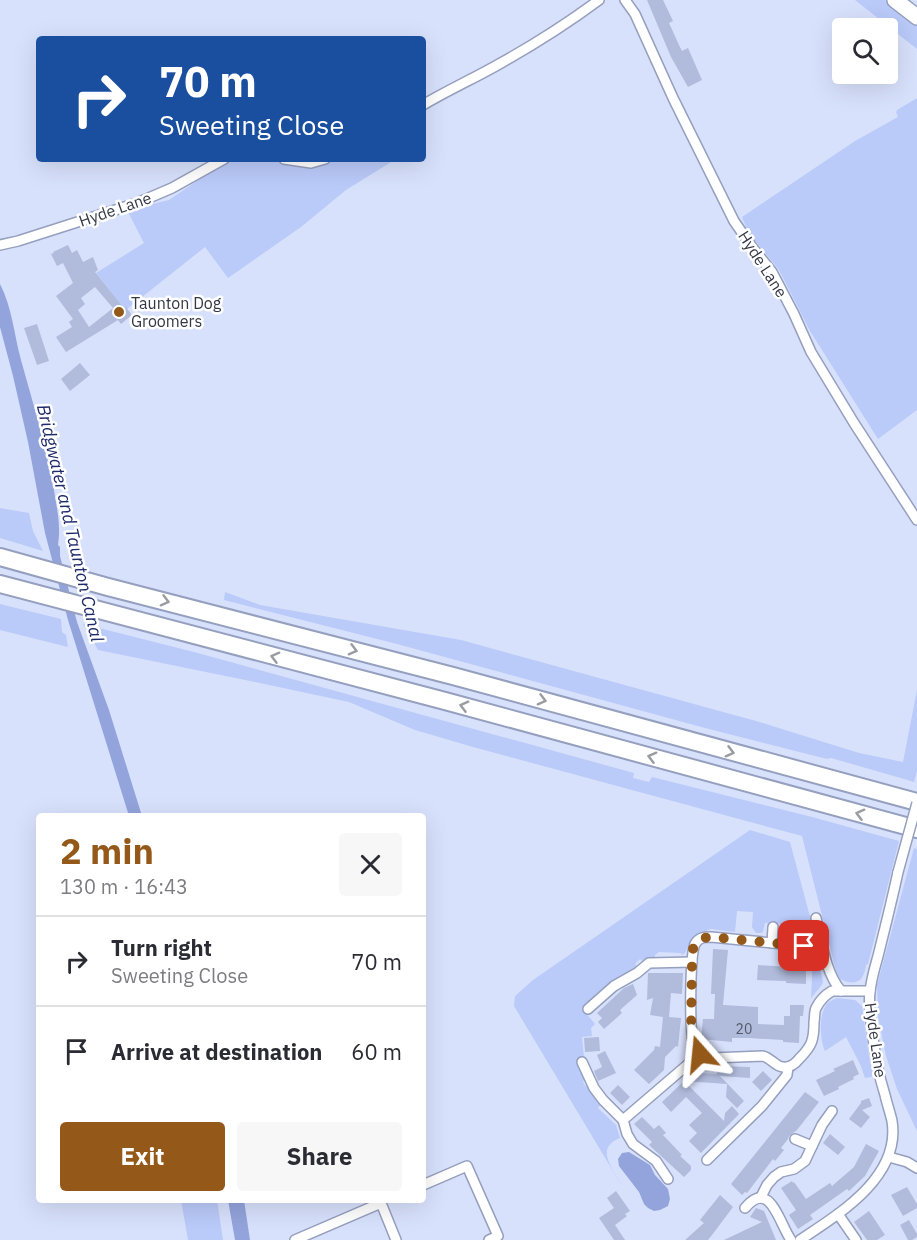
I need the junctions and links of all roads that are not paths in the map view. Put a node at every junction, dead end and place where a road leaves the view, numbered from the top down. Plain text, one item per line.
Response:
1 (599, 0) edge
2 (625, 0) edge
3 (895, 0) edge
4 (917, 17) edge
5 (426, 103) edge
6 (219, 162) edge
7 (0, 245) edge
8 (917, 520) edge
9 (0, 557) edge
10 (0, 584) edge
11 (917, 803) edge
12 (917, 829) edge
13 (816, 918) dead end
14 (773, 927) dead end
15 (772, 943) junction
16 (804, 946) dead end
17 (692, 962) junction
18 (841, 991) junction
19 (870, 991) junction
20 (588, 1009) dead end
21 (700, 1054) junction
22 (582, 1062) dead end
23 (788, 1067) junction
24 (832, 1112) dead end
25 (623, 1120) junction
26 (795, 1139) dead end
27 (812, 1146) junction
28 (889, 1157) junction
29 (707, 1160) dead end
30 (917, 1168) edge
31 (668, 1179) dead end
32 (426, 1184) edge
33 (761, 1197) junction
34 (383, 1203) edge
35 (385, 1203) edge
36 (745, 1208) dead end
37 (838, 1214) junction
38 (295, 1240) edge
39 (396, 1240) edge
40 (489, 1240) edge
41 (791, 1240) edge
42 (800, 1240) edge
43 (856, 1240) edge

1 - 5 street
2 - 8 street, Hyde Lane
3 - 4 main road
6 - 7 street, Hyde Lane
9 -> 11 highway
12 -> 10 highway
11 - 19 street, Hyde Lane, bridge
13 - 18 street
14 - 15 street
15 - 16 street
15 - 17 street
17 - 20 street
17 - 21 street
18 - 19 street
18 - 23 street
19 - 28 street, Hyde Lane
21 - 23 street
21 - 25 street
22 - 25 street
23 - 29 street
24 - 27 street
25 - 31 street
26 - 27 street
27 - 33 street
28 - 30 street
28 - 37 street, Hyde Lane
32 - 40 street
33 - 36 street
33 - 41 street
34 - 38 street
35 - 39 street
37 - 42 street, Hyde Lane
37 - 43 street

